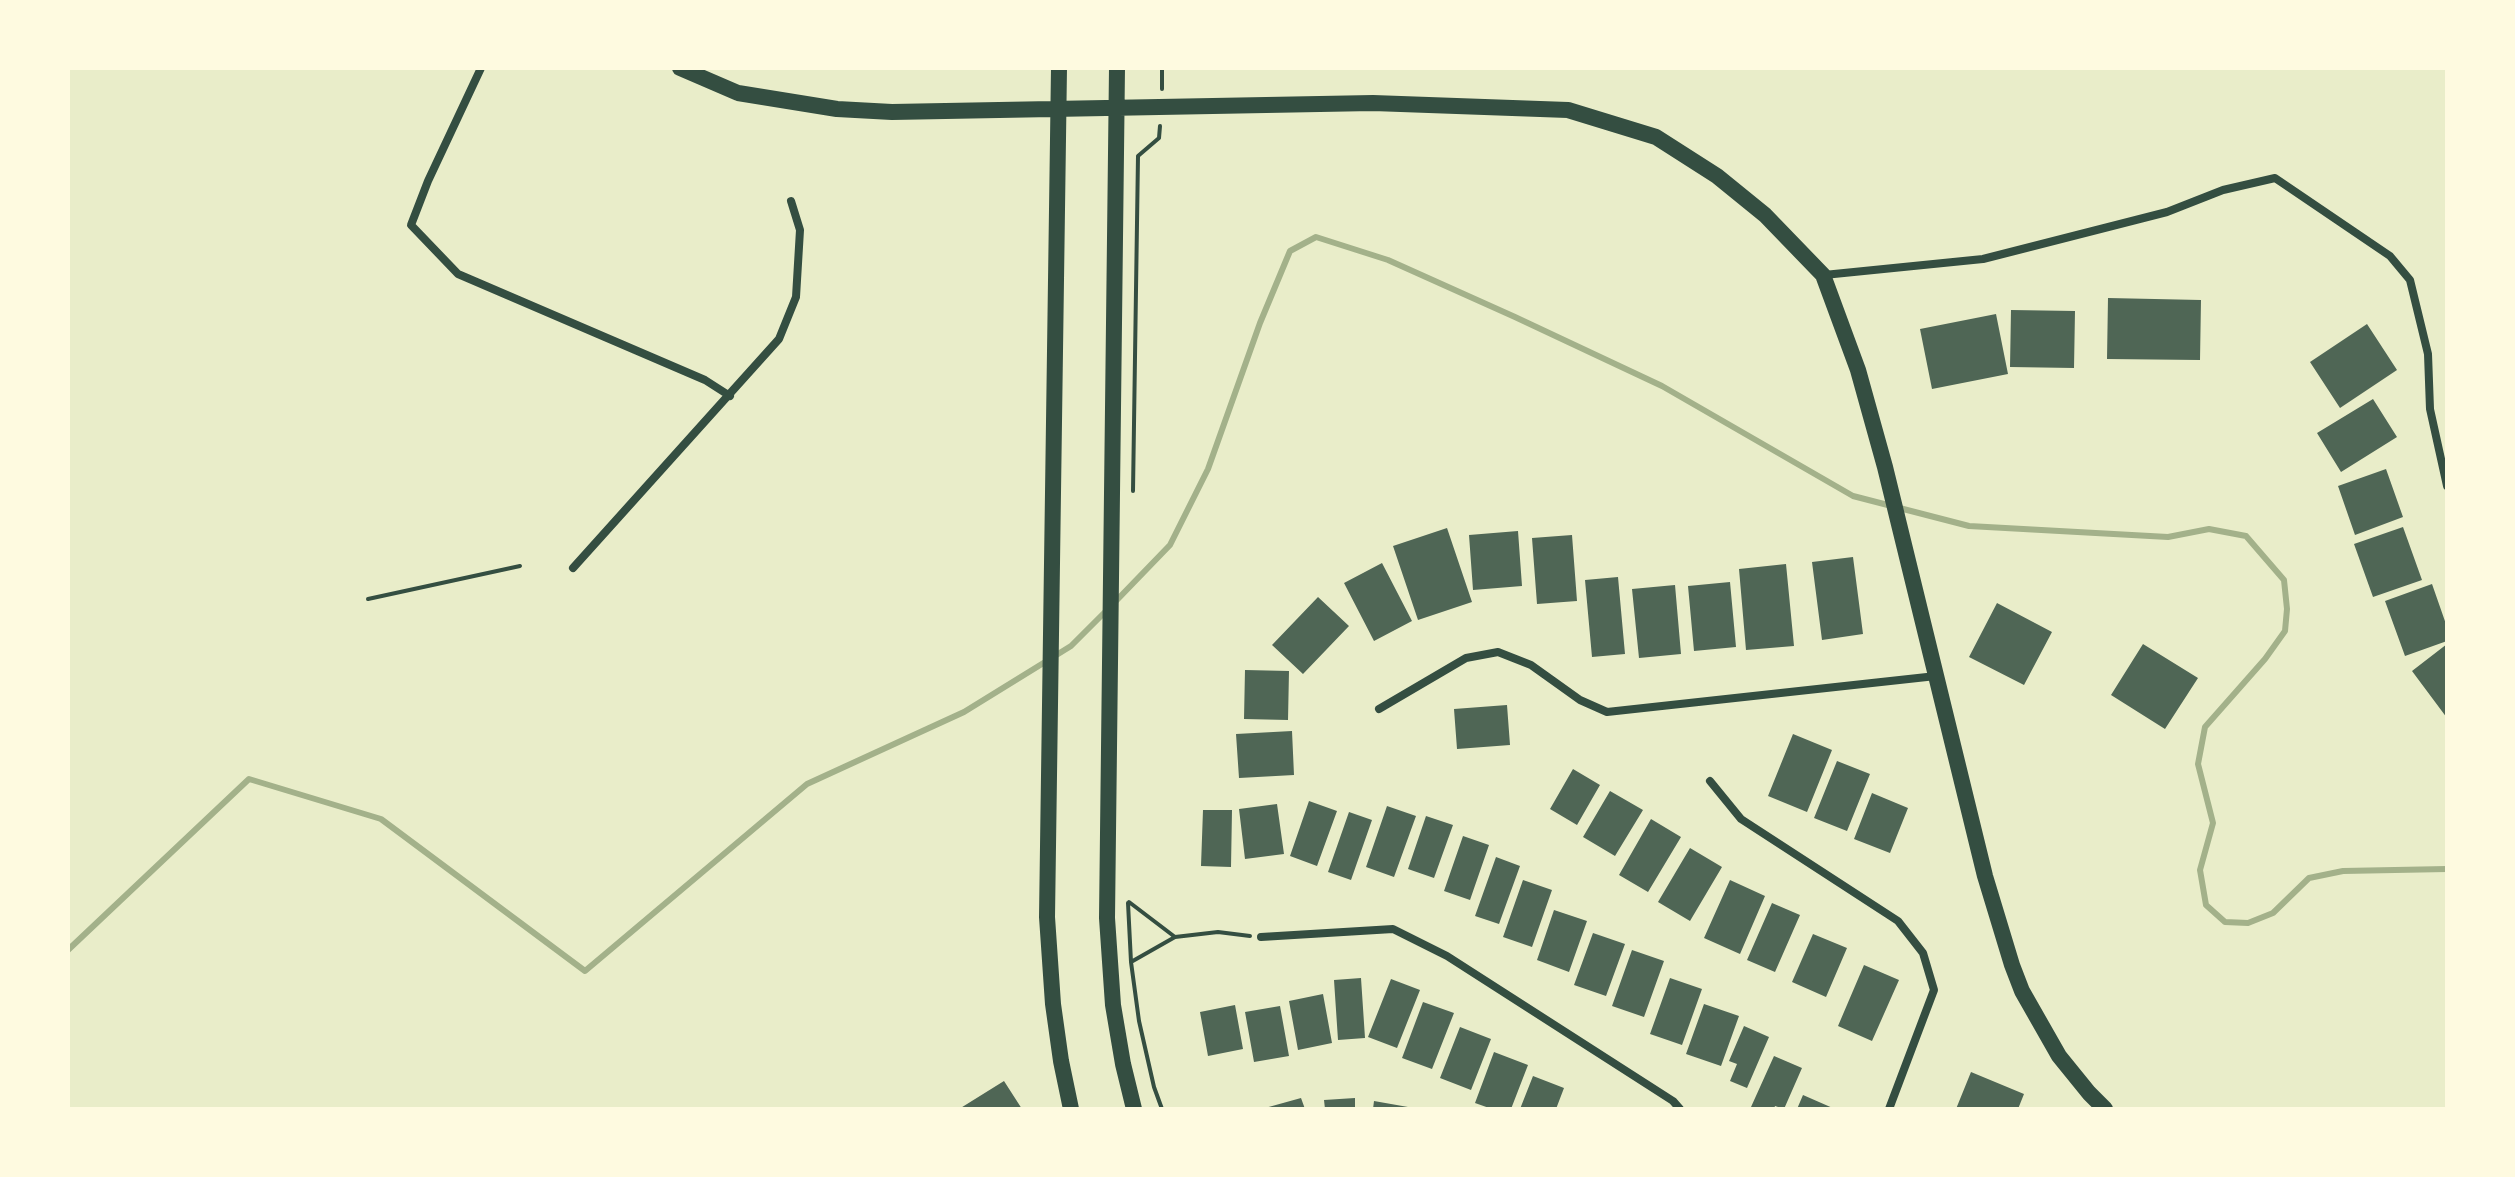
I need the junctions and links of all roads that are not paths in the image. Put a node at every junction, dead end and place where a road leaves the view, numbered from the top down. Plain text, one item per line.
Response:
1 (481, 68) edge
2 (680, 68) edge
3 (1059, 68) edge
4 (1117, 68) edge
5 (1116, 108) junction
6 (1059, 109) junction
7 (791, 201) dead end
8 (1823, 275) junction
9 (730, 396) junction
10 (2447, 486) edge
11 (573, 568) dead end
12 (1936, 676) junction
13 (1379, 709) dead end
14 (1710, 781) dead end
15 (1261, 937) road end
16 (1071, 1109) edge
17 (1134, 1109) edge
18 (1680, 1109) edge
19 (1889, 1109) edge
20 (2105, 1109) edge

1 - 9 street
2 - 6 main road
3 - 6 main road
4 - 5 main road
5 - 6 main road
5 - 8 main road
5 - 17 main road
6 - 16 main road
7 - 9 street
8 - 10 street
8 - 12 main road
9 - 11 street
12 - 13 street
12 - 20 main road
14 - 19 street
15 - 18 street

